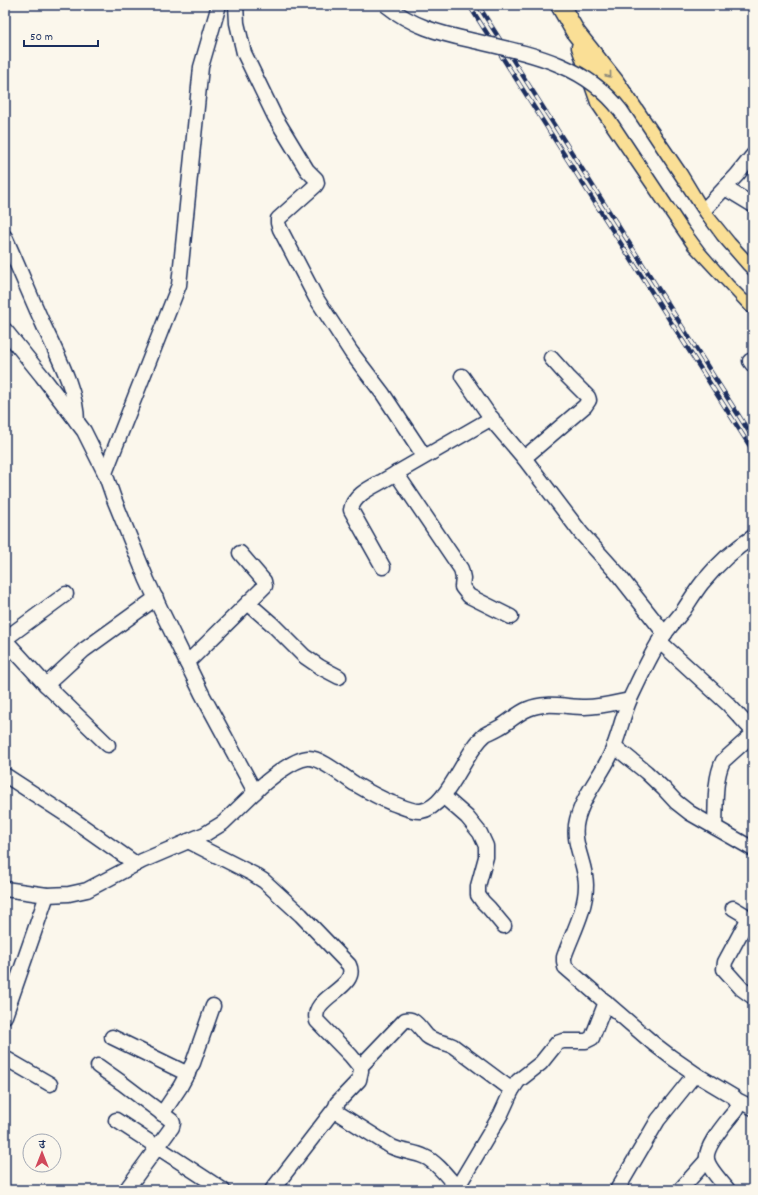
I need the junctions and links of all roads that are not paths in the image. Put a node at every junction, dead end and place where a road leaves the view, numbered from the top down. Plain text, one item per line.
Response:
1 (219, 5) edge
2 (236, 5) edge
3 (386, 5) edge
4 (560, 5) edge
5 (576, 33) junction
6 (753, 155) edge
7 (724, 188) junction
8 (753, 205) edge
9 (701, 213) junction
10 (5, 237) edge
11 (753, 273) edge
12 (753, 290) edge
13 (753, 304) edge
14 (5, 330) edge
15 (551, 358) dead end
16 (462, 376) dead end
17 (492, 418) junction
18 (76, 422) junction
19 (424, 456) junction
20 (524, 458) junction
21 (105, 473) junction
22 (396, 473) junction
23 (753, 537) edge
24 (240, 552) dead end
25 (383, 568) dead end
26 (66, 594) dead end
27 (156, 598) junction
28 (248, 604) junction
29 (511, 617) dead end
30 (662, 638) junction
31 (7, 646) edge
32 (187, 663) junction
33 (339, 677) dead end
34 (46, 686) junction
35 (629, 700) junction
36 (753, 733) edge
37 (108, 745) dead end
38 (614, 746) junction
39 (5, 775) edge
40 (255, 792) junction
41 (443, 796) junction
42 (715, 827) junction
43 (188, 841) junction
44 (753, 850) edge
45 (136, 864) junction
46 (5, 889) edge
47 (48, 895) junction
48 (733, 908) dead end
49 (504, 926) dead end
50 (753, 997) edge
51 (606, 1002) junction
52 (213, 1006) dead end
53 (5, 1016) edge
54 (112, 1037) dead end
55 (5, 1058) edge
56 (98, 1066) dead end
57 (360, 1068) junction
58 (188, 1074) junction
59 (695, 1074) junction
60 (50, 1084) dead end
61 (512, 1090) junction
62 (737, 1100) junction
63 (336, 1107) junction
64 (753, 1108) edge
65 (162, 1114) junction
66 (116, 1120) dead end
67 (158, 1146) junction
68 (707, 1160) junction
69 (278, 1188) edge
70 (458, 1189) edge
71 (126, 1190) edge
72 (223, 1190) edge
73 (616, 1190) edge
74 (680, 1190) edge
75 (728, 1190) edge

1 - 21 street
2 - 19 street
3 - 12 street, bridge
4 - 5 main road
5 -> 9 main road
5 - 13 main road
6 - 7 street
7 - 8 street
7 - 9 street
9 - 11 main road
10 - 18 street
14 - 18 street
15 - 20 street
16 - 17 street
17 - 19 street
17 - 20 street
18 - 21 street
19 - 22 street
20 - 30 street
21 - 27 street
22 - 25 street
22 - 29 street
23 - 30 street
24 - 28 street
26 - 31 street
27 - 32 street
27 - 34 street
28 - 32 street
28 - 33 street
30 - 35 street
30 - 36 street
31 - 34 street
32 - 40 street
34 - 37 street
35 - 38 street
35 - 41 street
36 - 42 street
38 - 42 street
38 - 51 street
39 - 45 street
40 - 41 street
40 - 43 street
41 - 49 street
42 - 44 street
43 - 45 street
43 - 57 street
45 - 47 street
46 - 47 street
47 - 53 street
48 - 50 street
51 - 59 street
51 - 61 street
52 - 58 street
54 - 58 street
55 - 60 street
56 - 65 street
57 - 61 street
57 - 63 street
58 - 65 street
59 - 62 street
59 - 73 street
61 - 70 street
62 - 64 street
62 - 68 street
63 - 69 street
63 - 70 street
65 - 67 street
66 - 67 street
67 - 71 street
67 - 72 street
68 - 74 street
68 - 75 street

